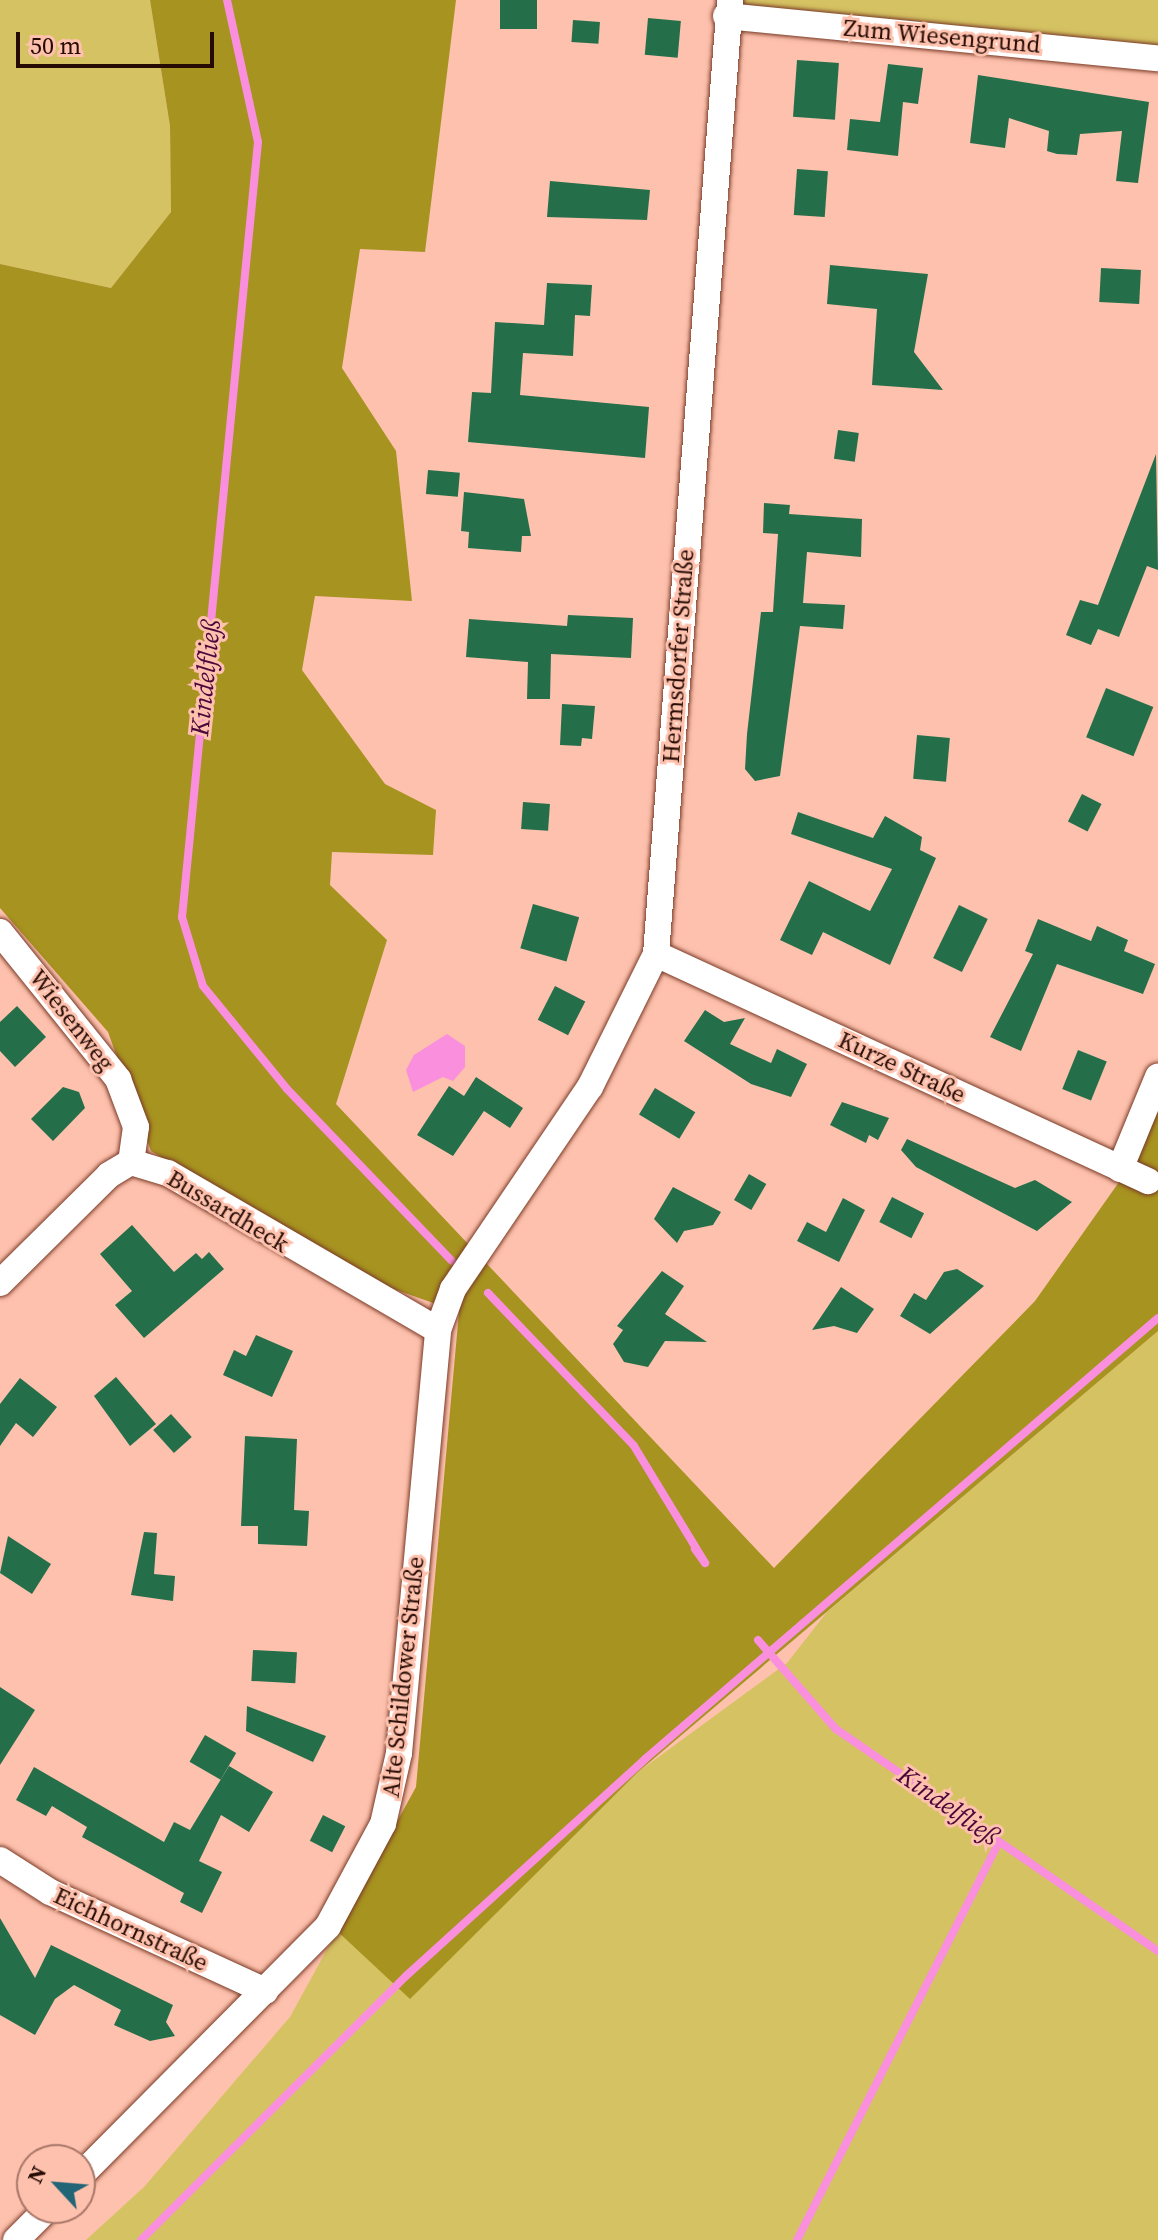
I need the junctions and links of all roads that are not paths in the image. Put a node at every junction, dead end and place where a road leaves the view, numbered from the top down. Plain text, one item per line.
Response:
1 (728, 8) edge
2 (1158, 58) edge
3 (0, 932) edge
4 (656, 954) junction
5 (1158, 1077) edge
6 (131, 1162) junction
7 (1120, 1169) junction
8 (1148, 1181) dead end
9 (475, 1256) joint
10 (0, 1283) edge
11 (438, 1330) junction
12 (0, 1860) edge
13 (265, 1991) junction
14 (96, 2160) edge
15 (32, 2224) edge
16 (16, 2240) edge

1 - 2 street, Zum Wiesengrund
1 - 4 street, Hermsdorfer Straße
3 - 6 street, Wiesenweg
4 - 7 street, Kurze Straße
4 - 9 street, Hermsdorfer Straße
5 - 7 street
6 - 10 street
6 - 11 street, Bussardheck
7 - 8 street, Kurze Straße
9 - 11 street, Alte Schildower Straße
11 - 13 street, Alte Schildower Straße
12 - 13 street, Eichhornstraße
13 - 14 street, Alte Schildower Straße
15 - 16 street

